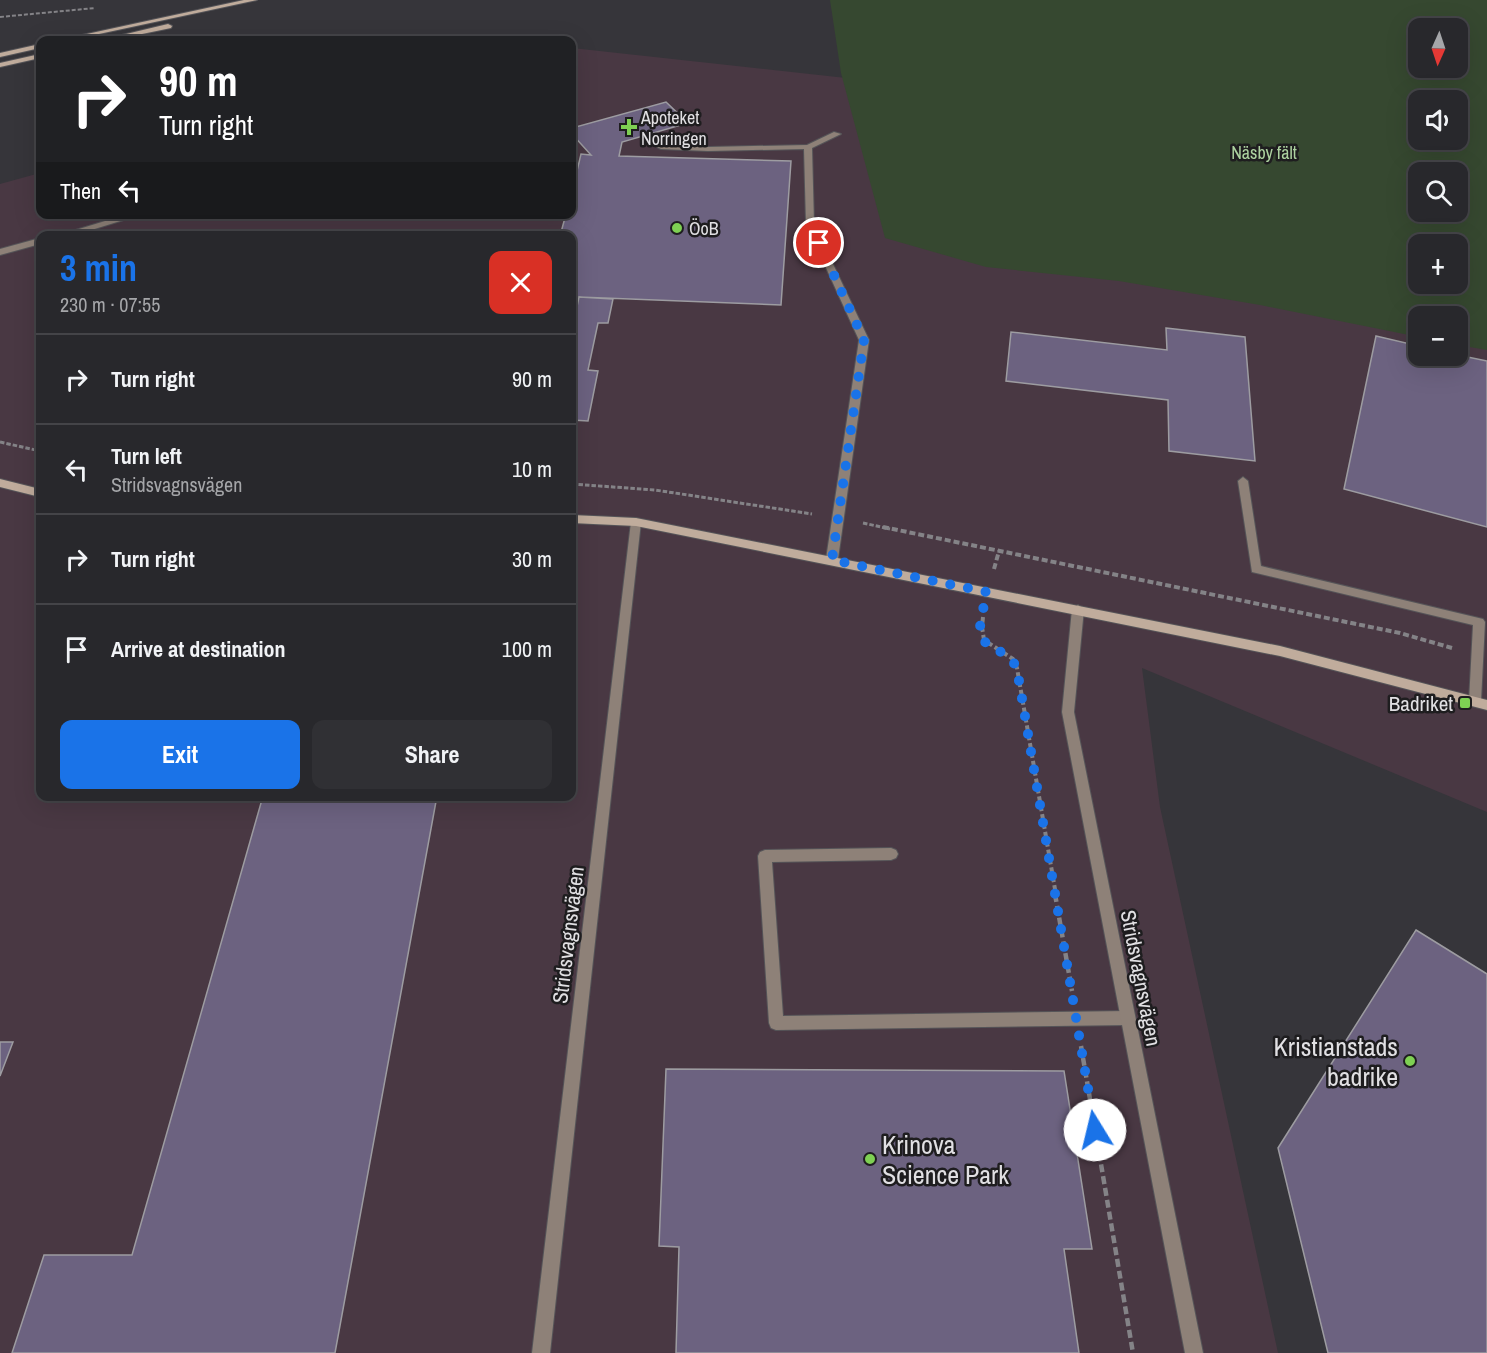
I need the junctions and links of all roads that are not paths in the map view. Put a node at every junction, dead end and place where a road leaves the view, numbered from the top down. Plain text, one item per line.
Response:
1 (254, 0) edge
2 (264, 0) edge
3 (82, 36) edge
4 (123, 36) edge
5 (36, 47) edge
6 (0, 54) edge
7 (36, 57) edge
8 (0, 65) edge
9 (837, 134) dead end
10 (661, 147) dead end
11 (807, 147) junction
12 (120, 219) edge
13 (78, 231) edge
14 (36, 242) edge
15 (0, 252) edge
16 (1244, 481) dead end
17 (0, 483) edge
18 (36, 492) edge
19 (576, 519) edge
20 (636, 522) junction
21 (832, 560) junction
22 (1078, 609) junction
23 (1481, 703) edge
24 (891, 854) dead end
25 (1128, 1018) junction
26 (541, 1353) edge
27 (1194, 1353) edge

1 - 3 street
2 - 4 street
5 - 6 street
7 - 8 street
9 - 11 street
10 - 11 street
11 - 21 street
12 - 13 street
14 - 15 street
16 - 23 street
17 - 18 street
19 - 20 street
20 - 21 street
20 - 26 street, Stridsvagnsvägen
21 - 22 street
22 - 23 street
22 - 25 street, Stridsvagnsvägen
24 - 25 street
25 - 27 street, Stridsvagnsvägen

